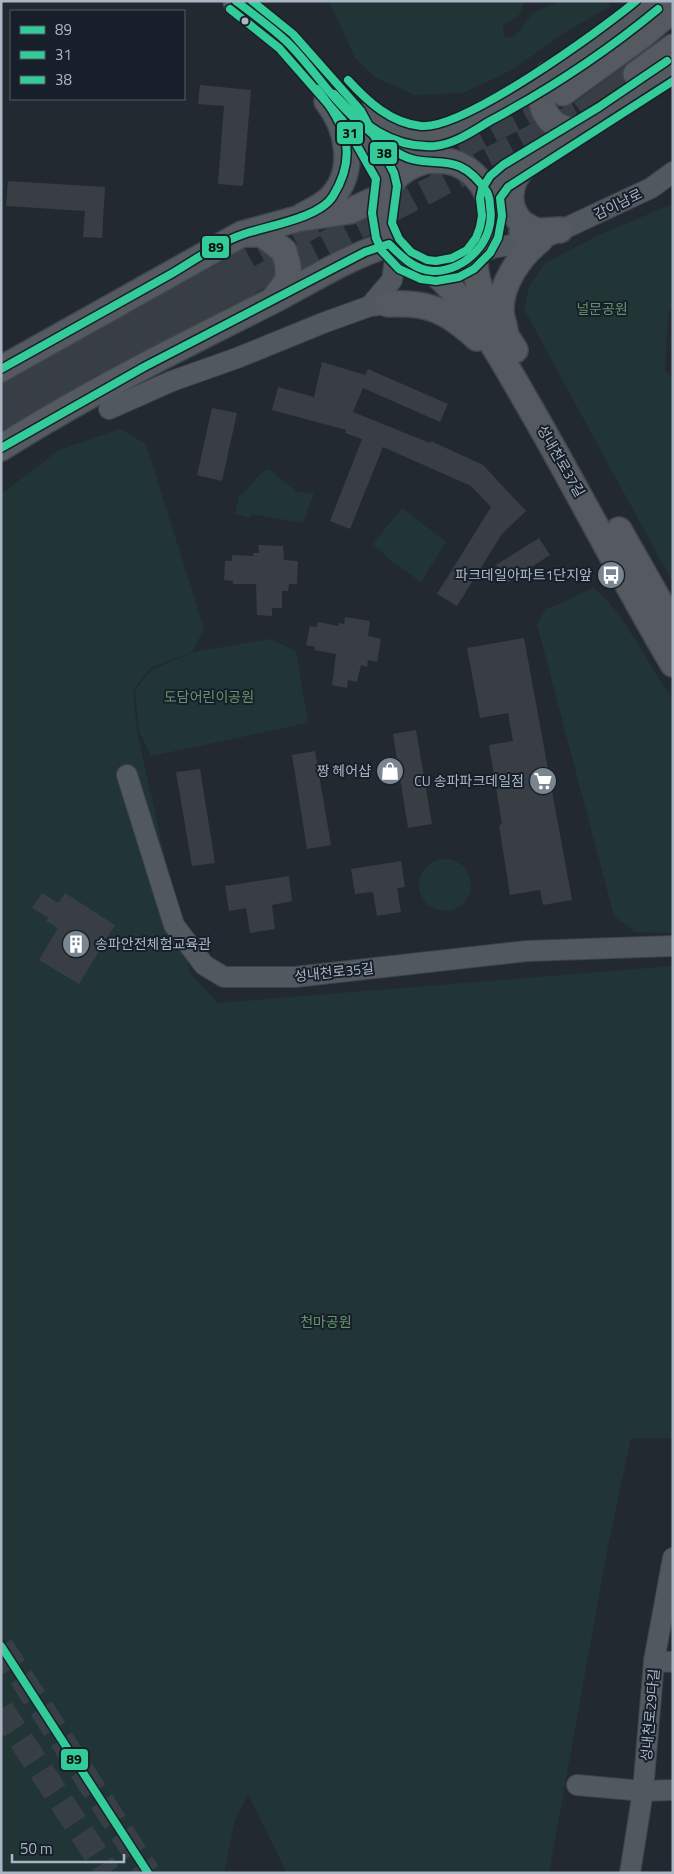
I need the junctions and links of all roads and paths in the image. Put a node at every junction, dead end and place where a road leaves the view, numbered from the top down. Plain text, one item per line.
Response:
1 (236, 1) edge
2 (638, 5) edge
3 (673, 9) edge
4 (286, 42) junction
5 (673, 47) edge
6 (673, 69) edge
7 (556, 84) junction
8 (504, 104) junction
9 (352, 116) junction
10 (580, 121) junction
11 (542, 152) junction
12 (435, 160) junction
13 (673, 172) edge
14 (386, 193) junction
15 (490, 205) junction
16 (297, 219) junction
17 (242, 234) junction
18 (546, 234) junction
19 (392, 248) junction
20 (476, 254) junction
21 (429, 270) junction
22 (274, 300) junction
23 (379, 305) junction
24 (506, 335) junction
25 (1, 368) edge
26 (508, 368) junction
27 (108, 409) dead end
28 (1, 448) edge
29 (614, 539) junction
30 (673, 625) edge
31 (673, 664) edge
32 (127, 775) dead end
33 (673, 946) edge
34 (673, 1558) edge
35 (663, 1661) edge
36 (576, 1785) dead end
37 (673, 1790) edge
38 (643, 1791) junction
39 (630, 1873) edge

1 - 4 main road
2 - 7 main road
3 - 7 main road
4 - 8 main road
4 - 9 main road
4 - 16 main road
5 - 10 main road
6 - 10 main road
7 - 8 main road
7 - 10 main road
8 - 12 main road
9 - 12 main road
9 - 14 main road
10 - 11 main road
11 - 15 main road
11 - 18 main road
12 - 14 main road
12 - 15 main road
13 - 18 street, 감이남로
14 - 16 main road
14 - 19 main road
15 - 18 main road
15 - 20 main road
16 - 17 main road
17 - 22 main road
17 - 25 main road
18 - 20 street, 감이남로
18 - 24 main road
19 - 21 main road
19 - 22 main road
19 - 23 street
20 - 21 main road
20 - 24 main road, 성내천로37길
21 - 23 main road
21 - 26 main road, 성내천로37길
22 - 28 main road
23 - 26 main road
23 - 27 street
24 - 29 main road, 성내천로37길
26 - 29 main road, 성내천로37길
29 - 30 main road, 성내천로37길
29 - 31 main road, 성내천로37길
32 - 33 street, 성내천로35길
34 - 35 street, 성내천로29다길
35 - 38 street, 성내천로29다길
36 - 38 street
37 - 38 street
38 - 39 street, 성내천로29다길

